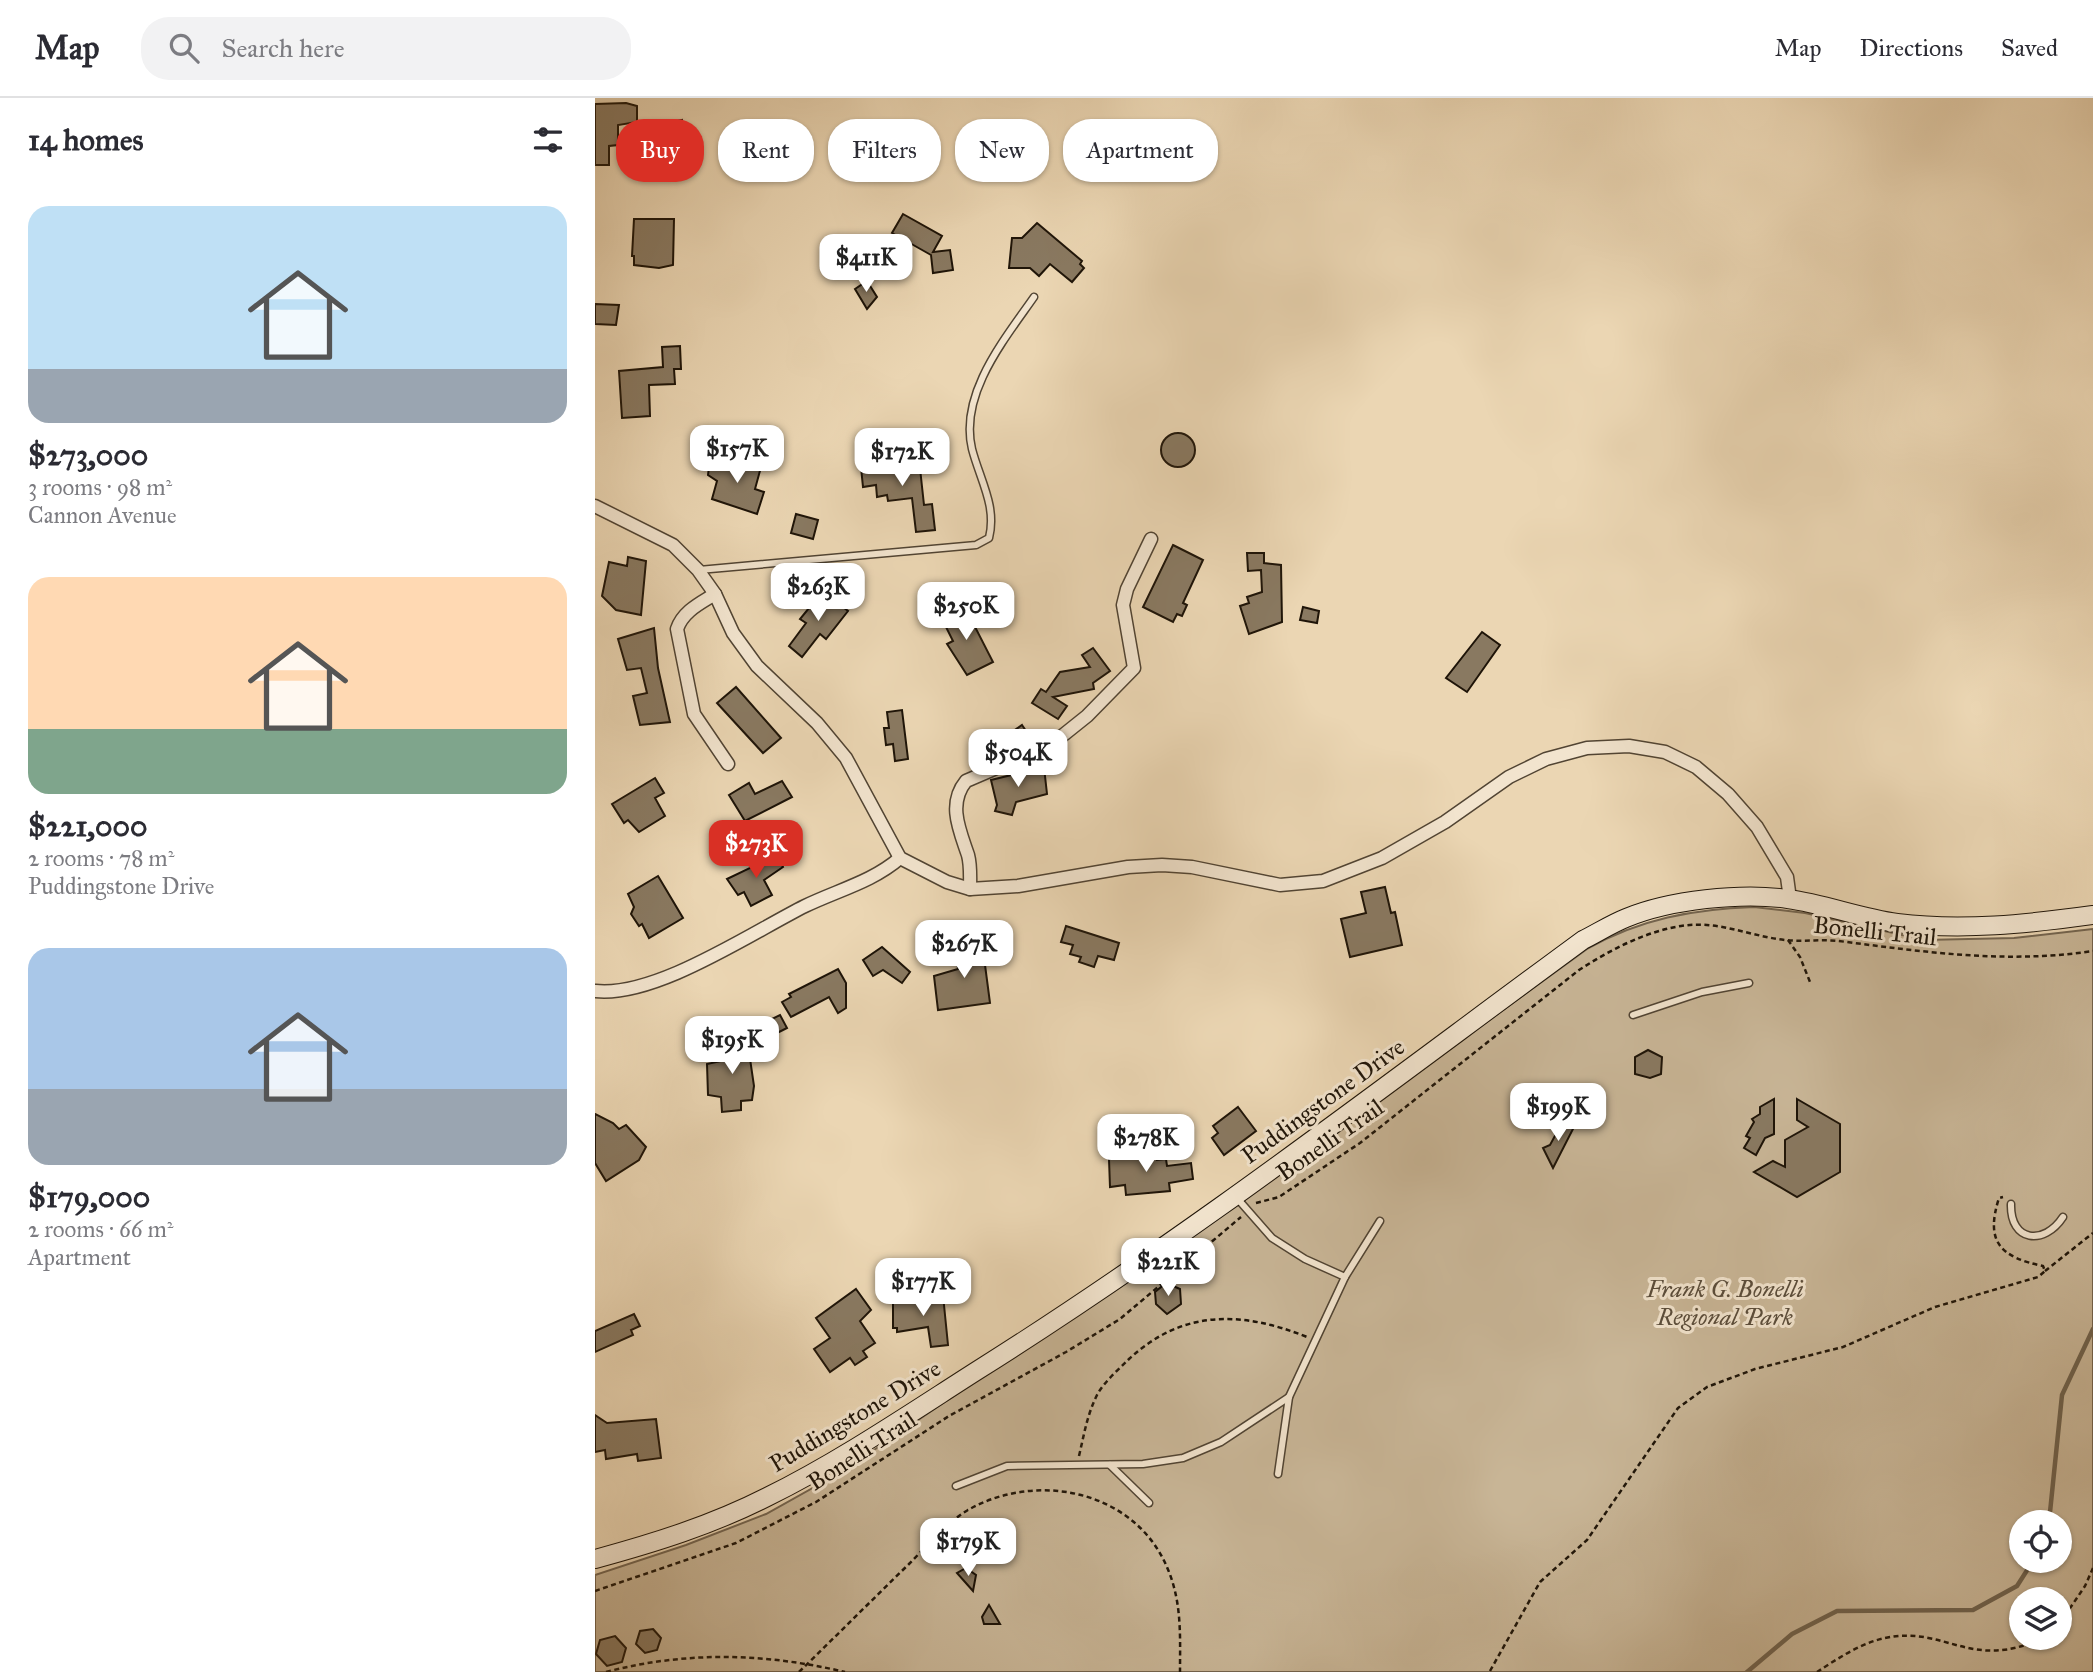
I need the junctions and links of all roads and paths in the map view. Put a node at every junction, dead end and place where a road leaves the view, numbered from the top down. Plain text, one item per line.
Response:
1 (1034, 297) dead end
2 (595, 506) edge
3 (1151, 539) dead end
4 (698, 570) junction
5 (715, 594) junction
6 (728, 764) dead end
7 (900, 858) junction
8 (970, 889) junction
9 (1790, 899) junction
10 (2093, 915) edge
11 (1788, 940) junction
12 (2093, 951) edge
13 (1810, 982) dead end
14 (1749, 983) dead end
15 (595, 991) edge
16 (1633, 1015) dead end
17 (1235, 1196) junction
18 (2012, 1200) joint
19 (1248, 1210) junction
20 (2063, 1217) dead end
21 (1380, 1221) dead end
22 (2093, 1233) edge
23 (2045, 1271) junction
24 (1345, 1277) junction
25 (1315, 1340) junction
26 (1289, 1397) junction
27 (1077, 1463) junction
28 (1110, 1465) junction
29 (1278, 1474) dead end
30 (955, 1486) dead end
31 (1149, 1503) dead end
32 (595, 1559) edge
33 (2093, 1568) edge
34 (595, 1591) edge
35 (2072, 1605) edge
36 (1929, 1644) dead end
37 (2026, 1650) edge
38 (2022, 1653) dead end
39 (808, 1663) junction
40 (632, 1665) junction
41 (1490, 1671) edge
42 (606, 1672) edge
43 (633, 1672) edge
44 (799, 1672) edge
45 (845, 1672) edge
46 (1180, 1672) edge
47 (1817, 1672) edge

1 - 4 lane
2 - 4 street
3 - 8 street
4 - 5 street
5 - 6 street
5 - 7 street
7 - 8 street
7 - 15 street
8 - 9 street
9 - 10 street, Puddingstone Drive
9 - 17 street, Puddingstone Drive
11 - 12 path, Bonelli Trail
11 - 13 path
11 - 19 path, Bonelli Trail
14 - 16 lane
17 - 19 lane
17 - 32 street, Puddingstone Drive
18 - 20 lane
18 - 23 path
19 - 24 lane
19 - 34 path, Bonelli Trail
21 - 24 lane
22 - 23 path
23 - 41 path
24 - 25 lane
25 - 26 lane
25 - 27 path
26 - 28 lane
26 - 29 lane
27 - 28 lane
27 - 30 lane
28 - 31 lane
33 - 35 path
36 - 47 path
37 - 38 path
39 - 40 path
39 - 44 path
39 - 45 path
39 - 46 path
40 - 42 path
40 - 43 path

